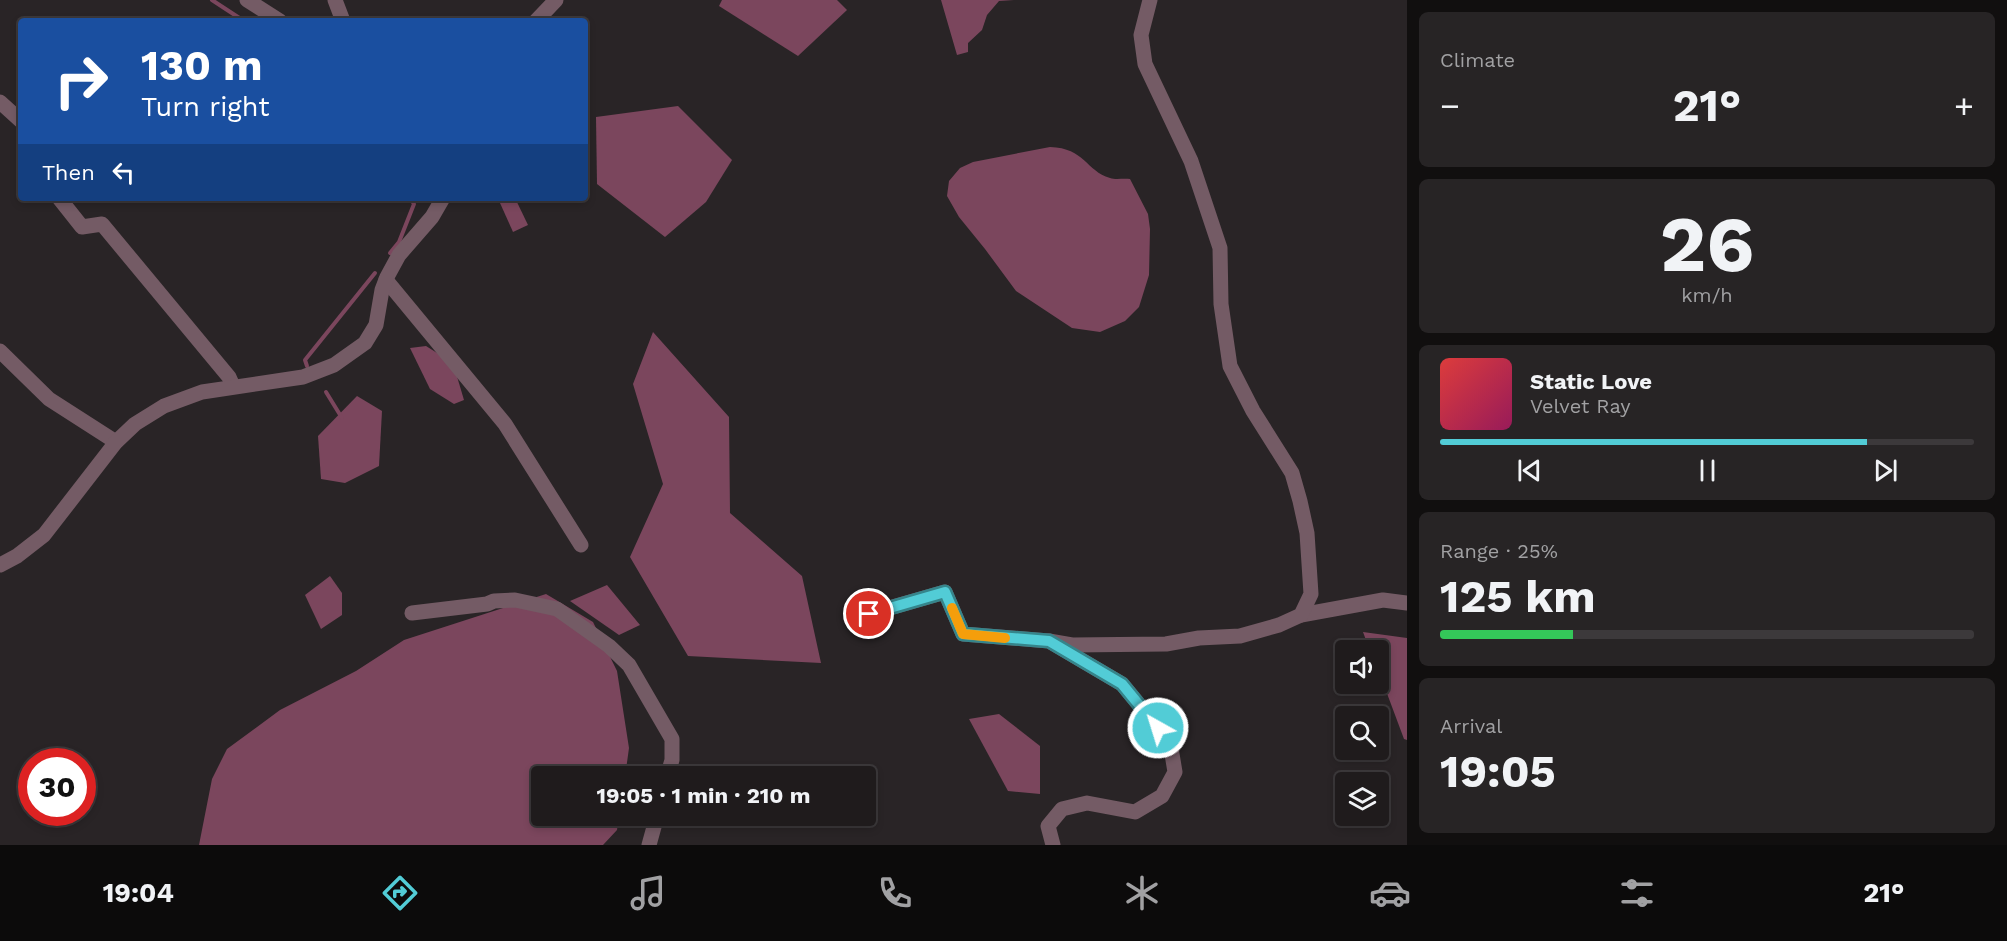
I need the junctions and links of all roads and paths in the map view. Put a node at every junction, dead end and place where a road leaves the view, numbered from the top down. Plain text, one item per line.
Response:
1 (247, 0) edge
2 (335, 0) edge
3 (556, 0) edge
4 (1150, 0) edge
5 (275, 18) edge
6 (342, 18) edge
7 (539, 18) edge
8 (0, 102) edge
9 (18, 118) edge
10 (61, 201) edge
11 (441, 201) edge
12 (386, 280) junction
13 (0, 351) edge
14 (233, 386) junction
15 (116, 442) junction
16 (581, 544) dead end
17 (0, 565) edge
18 (1407, 603) edge
19 (412, 613) dead end
20 (1302, 615) junction
21 (850, 619) dead end
22 (1049, 641) junction
23 (671, 766) edge
24 (654, 826) edge
25 (649, 845) edge
26 (1053, 845) edge

1 - 5 street
2 - 6 street
3 - 7 street
4 - 20 street
8 - 9 street
10 - 14 street
11 - 12 street
12 - 14 street
12 - 16 street
13 - 15 street
14 - 15 street
15 - 17 street
18 - 20 street
19 - 23 street
20 - 22 street
21 - 22 street
22 - 26 street
24 - 25 street

